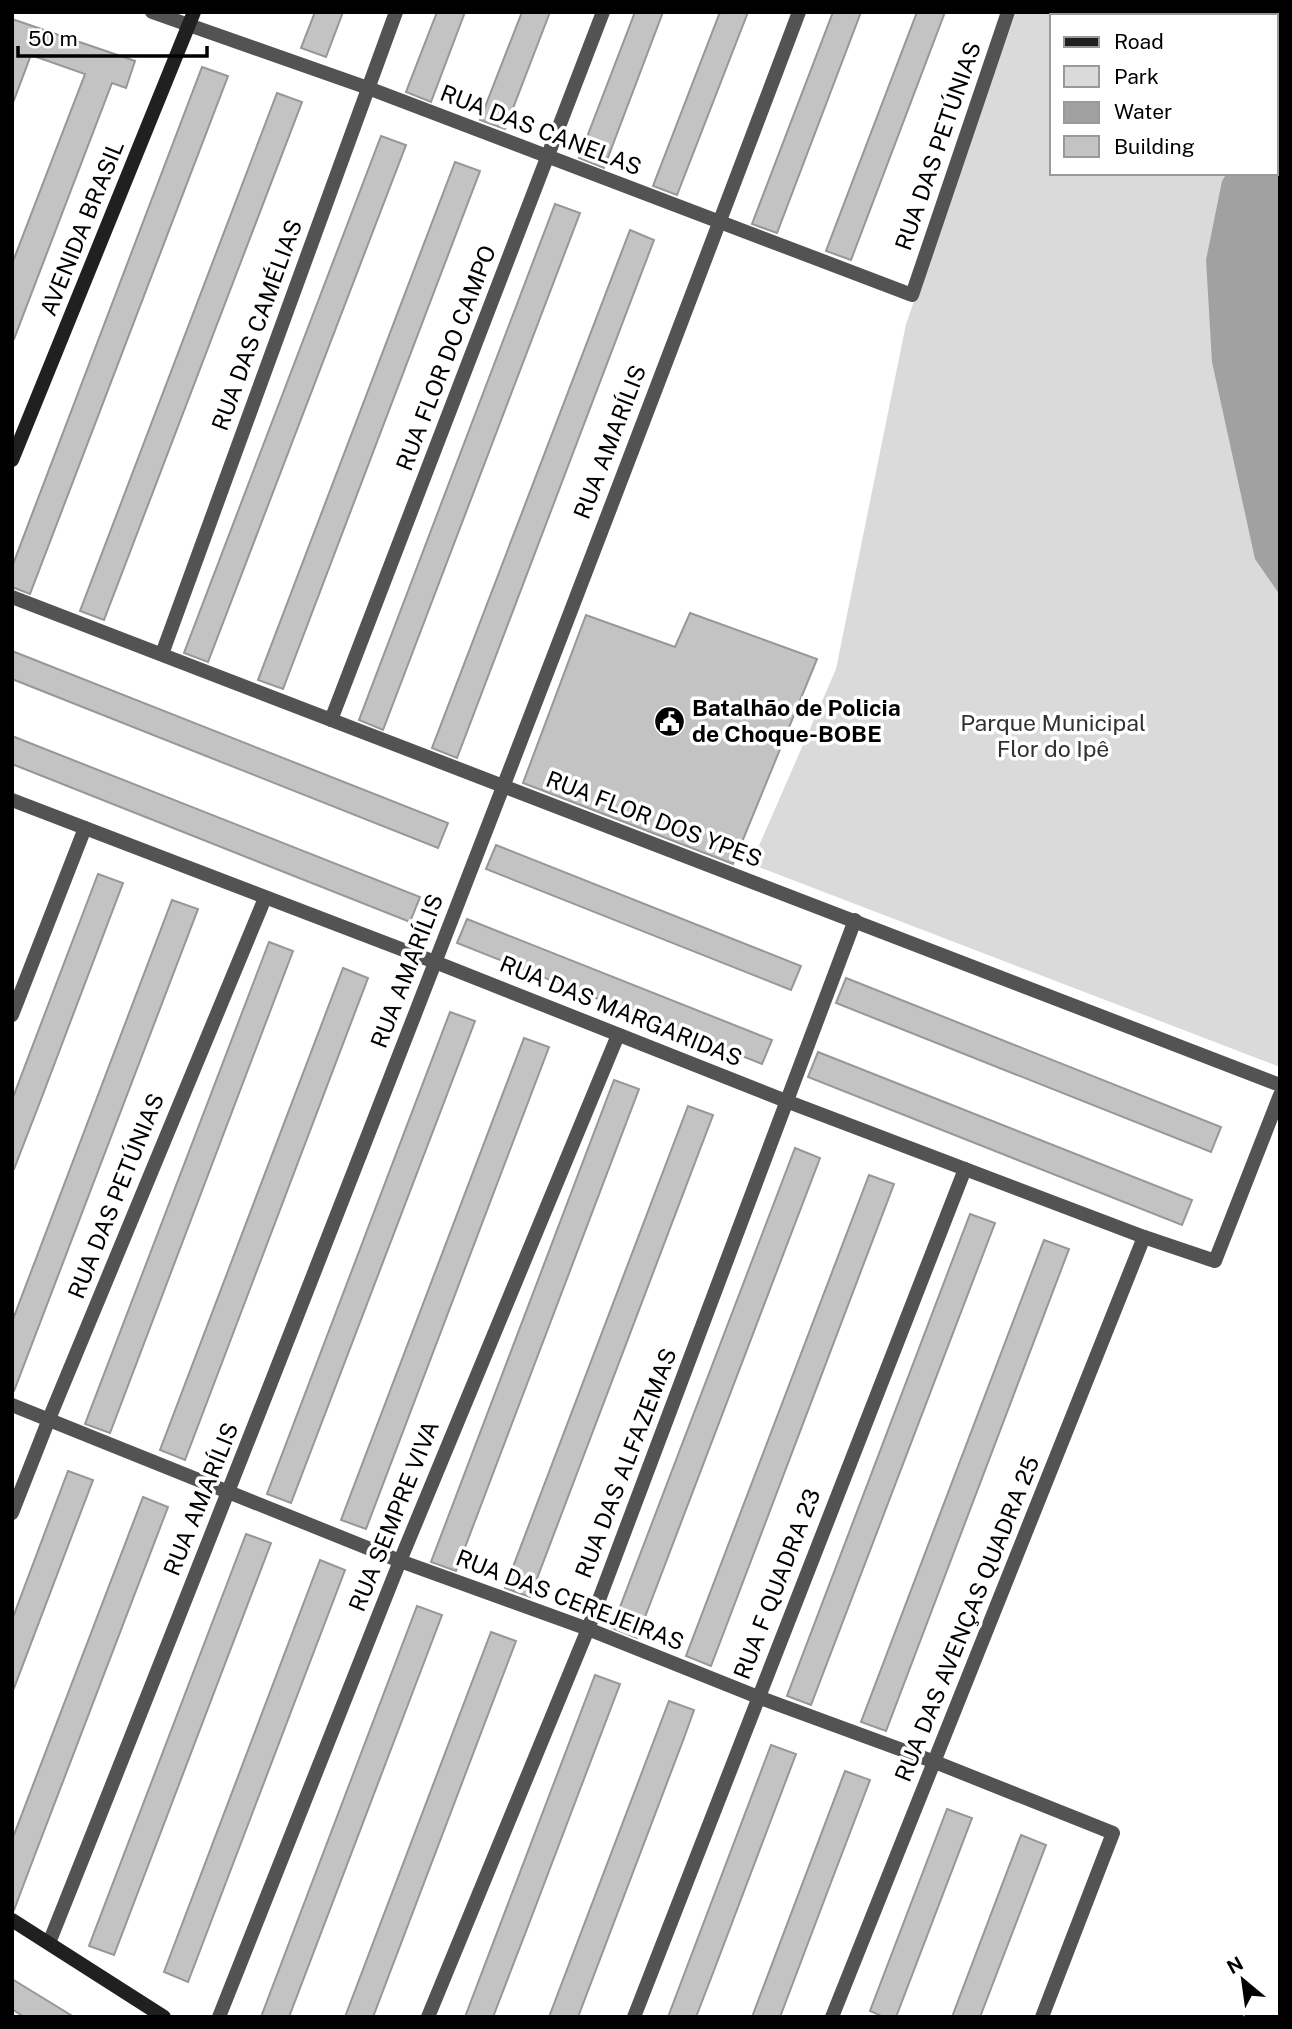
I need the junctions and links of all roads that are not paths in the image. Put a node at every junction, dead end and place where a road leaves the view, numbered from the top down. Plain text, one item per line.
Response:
1 (152, 12) edge
2 (396, 12) edge
3 (603, 12) edge
4 (799, 12) edge
5 (1008, 12) edge
6 (192, 19) edge
7 (368, 88) junction
8 (548, 157) junction
9 (719, 222) junction
10 (912, 295) joint
11 (12, 460) edge
12 (12, 597) edge
13 (162, 654) junction
14 (331, 720) junction
15 (502, 785) junction
16 (12, 800) edge
17 (85, 828) junction
18 (265, 898) junction
19 (855, 920) junction
20 (435, 962) junction
21 (12, 1014) edge
22 (618, 1035) junction
23 (1280, 1085) edge
24 (1280, 1095) edge
25 (786, 1101) junction
26 (965, 1169) junction
27 (1144, 1237) junction
28 (12, 1405) edge
29 (49, 1419) junction
30 (229, 1492) junction
31 (12, 1513) edge
32 (400, 1560) junction
33 (588, 1629) junction
34 (758, 1697) junction
35 (934, 1762) junction
36 (12, 1920) edge
37 (49, 1943) junction
38 (164, 2017) edge
39 (219, 2017) edge
40 (428, 2017) edge
41 (634, 2017) edge
42 (832, 2017) edge
43 (1042, 2017) edge

1 - 6 street, RUA DAS CANELAS
2 - 7 street, RUA DAS CAMÉLIAS
3 - 8 street, RUA FLOR DO CAMPO
4 - 9 street, RUA AMARÍLIS
5 - 10 street, RUA DAS PETÚNIAS
6 - 7 street, RUA DAS CANELAS
6 - 11 street, AVENIDA BRASIL
7 - 8 street, RUA DAS CANELAS
7 - 13 street, RUA DAS CAMÉLIAS
8 - 9 street, RUA DAS CANELAS
8 - 14 street, RUA FLOR DO CAMPO
9 - 10 street, RUA DAS CANELAS
9 - 15 street, RUA AMARÍLIS
12 - 13 street, RUA FLOR DOS YPES
13 - 14 street, RUA FLOR DOS YPES
14 - 15 street, RUA FLOR DOS YPES
15 - 19 street, RUA FLOR DOS YPES
15 - 20 street, RUA AMARÍLIS
16 - 17 street, RUA DAS MARGARIDAS
17 - 18 street, RUA DAS MARGARIDAS
17 - 21 street
18 - 20 street, RUA DAS MARGARIDAS
18 - 29 street, RUA DAS PETÚNIAS
19 - 23 street, RUA FLOR DOS YPES
19 - 25 street, RUA DAS ALFAZEMAS
20 - 22 street, RUA DAS MARGARIDAS
20 - 30 street, RUA AMARÍLIS
22 - 25 street, RUA DAS MARGARIDAS
22 - 32 street, RUA SEMPRE VIVA
24 - 27 street, RUA DAS MARGARIDAS
25 - 26 street, RUA DAS MARGARIDAS
25 - 33 street, RUA DAS ALFAZEMAS
26 - 27 street, RUA DAS MARGARIDAS
26 - 34 street, RUA F QUADRA 23
27 - 35 street, RUA DAS AVENÇAS QUADRA 25
28 - 29 street, RUA DAS CEREJEIRAS
29 - 30 street, RUA DAS CEREJEIRAS
29 - 31 street, RUA DAS PETÚNIAS
30 - 32 street, RUA DAS CEREJEIRAS
30 - 37 street, RUA AMARÍLIS
32 - 33 street, RUA DAS CEREJEIRAS
32 - 39 street, RUA SEMPRE VIVA
33 - 34 street, RUA DAS CEREJEIRAS
33 - 40 street, RUA DAS ALFAZEMAS
34 - 35 street, RUA DAS CEREJEIRAS
34 - 41 street, RUA F QUADRA 23
35 - 42 street, RUA DAS AVENÇAS QUADRA 25
35 - 43 street, RUA DAS CEREJEIRAS
36 - 37 street
37 - 38 street

